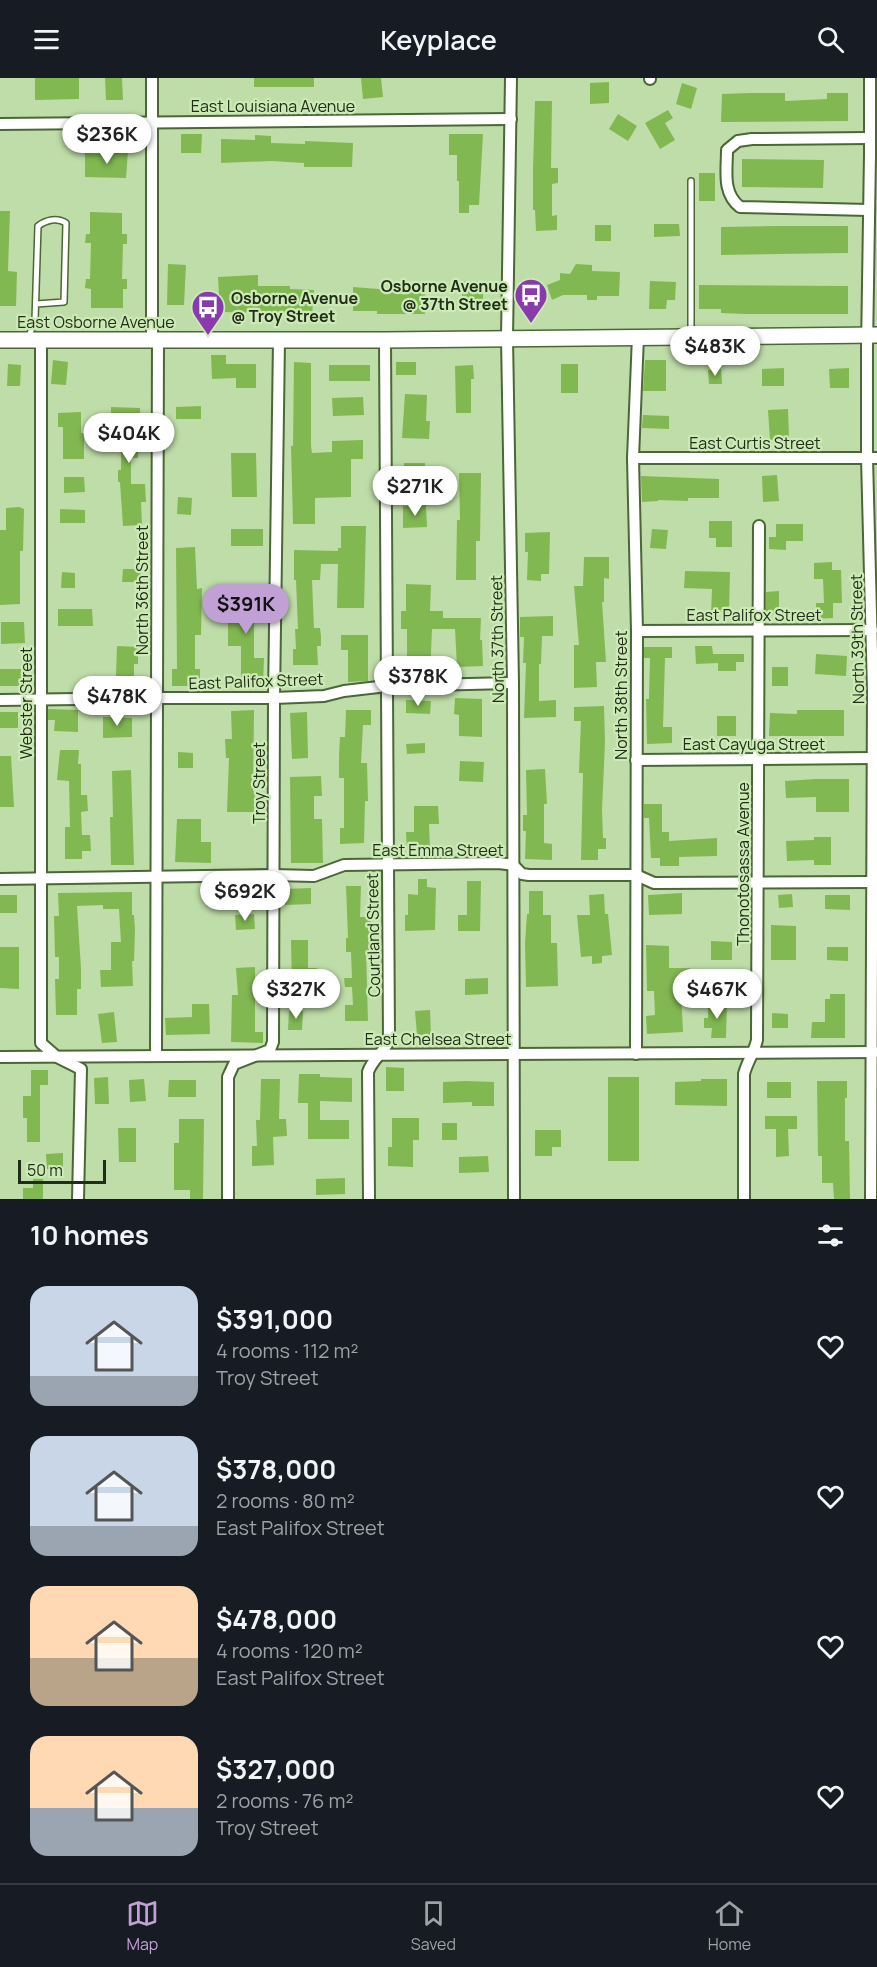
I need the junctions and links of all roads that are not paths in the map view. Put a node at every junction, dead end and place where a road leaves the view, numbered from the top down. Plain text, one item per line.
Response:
1 (152, 78) edge
2 (511, 78) edge
3 (870, 78) edge
4 (511, 119) junction
5 (152, 122) junction
6 (0, 124) edge
7 (870, 138) junction
8 (874, 154) edge
9 (691, 181) dead end
10 (869, 210) junction
11 (36, 304) junction
12 (872, 335) edge
13 (638, 336) junction
14 (691, 336) junction
15 (507, 338) junction
16 (0, 340) edge
17 (155, 340) junction
18 (279, 340) junction
19 (385, 340) junction
20 (35, 341) junction
21 (633, 458) junction
22 (872, 458) edge
23 (759, 526) dead end
24 (757, 630) junction
25 (872, 630) junction
26 (636, 631) junction
27 (513, 683) junction
28 (387, 686) junction
29 (875, 691) edge
30 (156, 698) junction
31 (274, 698) junction
32 (0, 700) edge
33 (41, 700) junction
34 (759, 758) junction
35 (873, 758) junction
36 (636, 760) junction
37 (513, 865) junction
38 (387, 866) junction
39 (273, 875) junction
40 (636, 875) junction
41 (156, 876) junction
42 (40, 878) junction
43 (0, 879) edge
44 (758, 882) junction
45 (872, 882) junction
46 (754, 1052) junction
47 (874, 1052) edge
48 (514, 1054) junction
49 (636, 1054) junction
50 (254, 1055) junction
51 (380, 1055) junction
52 (156, 1056) junction
53 (0, 1057) edge
54 (57, 1057) junction
55 (877, 1184) edge
56 (78, 1199) edge
57 (228, 1199) edge
58 (369, 1199) edge
59 (514, 1199) edge
60 (744, 1199) edge
61 (872, 1199) edge

1 - 5 street, North 36th Street
2 - 4 street, North 37th Street
3 - 7 street, North 39th Street
4 - 5 street, East Louisiana Avenue
4 - 15 street, North 37th Street
5 - 6 street, East Louisiana Avenue
5 - 17 street, North 36th Street
7 - 8 street, North 39th Street
7 - 10 street
8 - 10 street, North 39th Street
9 - 14 lane
10 - 12 street, North 39th Street
11 - 11 lane
11 - 20 lane
12 - 14 street, East Osborne Avenue
12 - 22 street, North 39th Street
13 - 14 street, East Osborne Avenue
13 - 15 street, East Osborne Avenue
13 - 21 street, North 38th Street
15 - 19 street, East Osborne Avenue
15 - 27 street, North 37th Street
16 - 20 street, East Osborne Avenue
17 - 18 street, East Osborne Avenue
17 - 20 street, East Osborne Avenue
17 - 30 street, North 36th Street
18 - 19 street, East Osborne Avenue
18 - 31 street, Troy Street
19 - 28 street, Courtland Street
20 - 33 street, Webster Street
21 - 22 street, East Curtis Street
21 - 26 street, North 38th Street
22 - 25 street, North 39th Street
23 - 24 street, Thonotosassa Avenue
24 - 25 street, East Palifox Street
24 - 26 street, East Palifox Street
24 - 34 street, Thonotosassa Avenue
25 - 29 street, North 39th Street
26 - 36 street, North 38th Street
27 - 28 street, East Palifox Street
27 - 37 street, North 37th Street
28 - 31 street, East Palifox Street
28 - 38 street, Courtland Street
29 - 35 street, North 39th Street
30 - 31 street, East Palifox Street
30 - 33 street, East Palifox Street
30 - 41 street, North 36th Street
31 - 39 street, Troy Street
32 - 33 street, East Palifox Street
33 - 42 street, Webster Street
34 - 35 street, East Cayuga Street
34 - 36 street, East Cayuga Street
34 - 44 street, Thonotosassa Avenue
35 - 45 street, North 39th Street
36 - 40 street, North 38th Street
37 - 38 street, East Emma Street
37 - 40 street, East Emma Street
37 - 48 street, North 37th Street
38 - 39 street, East Emma Street
38 - 51 street, Courtland Street
39 - 41 street, East Emma Street
39 - 50 street, Troy Street
40 - 44 street, East Emma Street
40 - 49 street, North 38th Street
41 - 42 street, East Emma Street
41 - 52 street, North 36th Street
42 - 43 street, East Emma Street
42 - 54 street, Webster Street
44 - 45 street, East Emma Street
44 - 46 street, Thonotosassa Avenue
45 - 47 street, North 39th Street
46 - 47 street, East Chelsea Street
46 - 49 street, East Chelsea Street
46 - 60 street, Thonotosassa Avenue
47 - 61 street, North 39th Street
48 - 49 street, East Chelsea Street
48 - 51 street, East Chelsea Street
48 - 59 street, North 37th Street
50 - 51 street, East Chelsea Street
50 - 52 street, East Chelsea Street
50 - 57 street, Troy Street
51 - 58 street, Courtland Street
52 - 54 street, East Chelsea Street
53 - 54 street, East Chelsea Street
54 - 56 street
55 - 61 street

